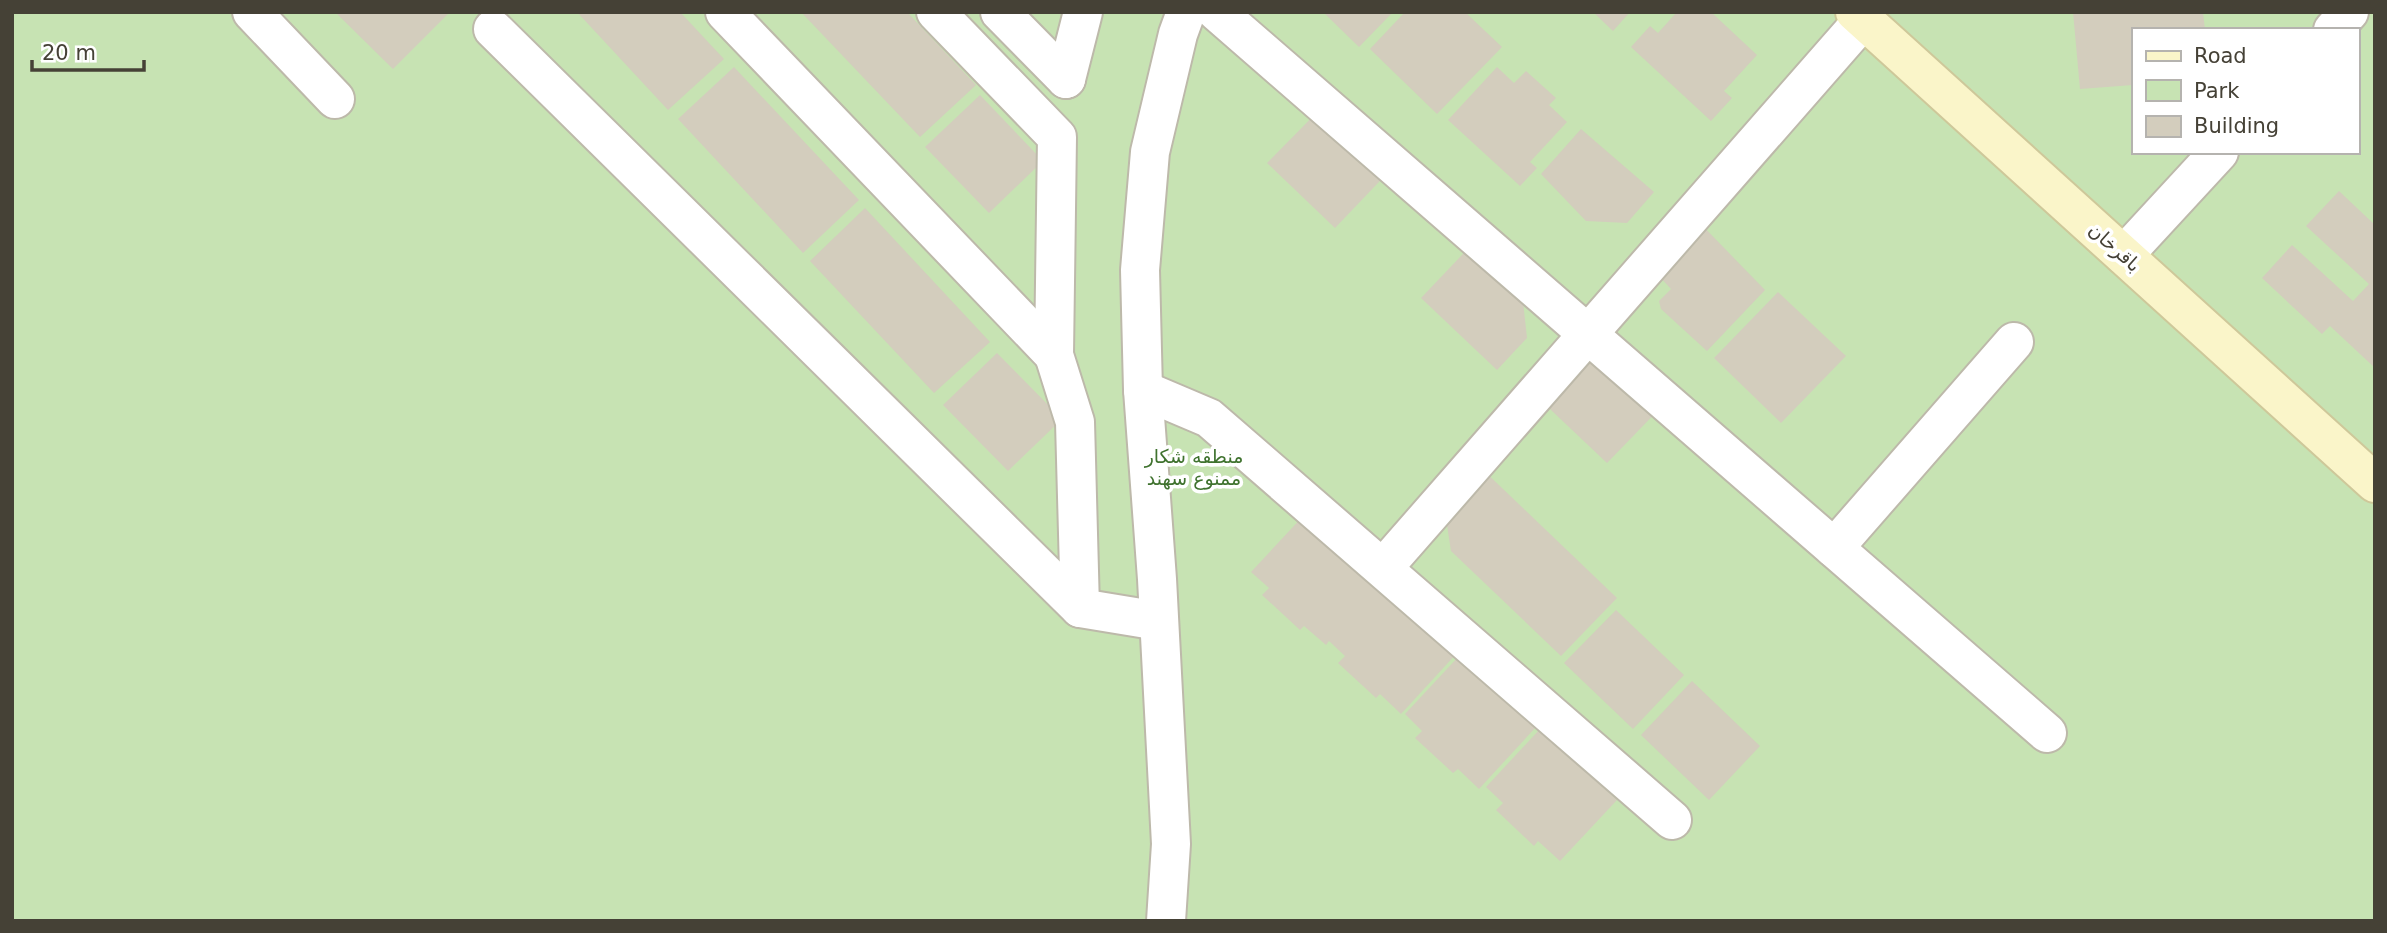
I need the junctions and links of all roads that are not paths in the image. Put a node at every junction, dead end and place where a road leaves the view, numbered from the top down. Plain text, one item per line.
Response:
1 (252, 12) edge
2 (725, 12) edge
3 (936, 12) edge
4 (1000, 12) edge
5 (1083, 12) edge
6 (1186, 12) edge
7 (1217, 12) edge
8 (2349, 12) edge
9 (1859, 16) edge
10 (2335, 28) edge
11 (493, 29) dead end
12 (335, 99) dead end
13 (2217, 154) edge
14 (2124, 255) junction
15 (1588, 334) junction
16 (2014, 342) dead end
17 (1054, 355) junction
18 (1143, 390) junction
19 (2375, 483) edge
20 (1834, 548) junction
21 (1383, 568) junction
22 (1080, 608) junction
23 (1159, 621) junction
24 (2047, 733) dead end
25 (1672, 820) dead end
26 (1166, 921) edge

1 - 12 street
2 - 17 street
3 - 17 street
4 - 5 street
6 - 18 street
7 - 15 street
8 - 10 street
9 - 14 main road, باقرخان
9 - 15 street
11 - 22 street
13 - 14 street
14 - 19 main road, باقرخان
15 - 20 street
15 - 21 street
16 - 20 street
17 - 22 street
18 - 21 street
18 - 23 street
20 - 24 street
21 - 25 street
22 - 23 street
23 - 26 street

